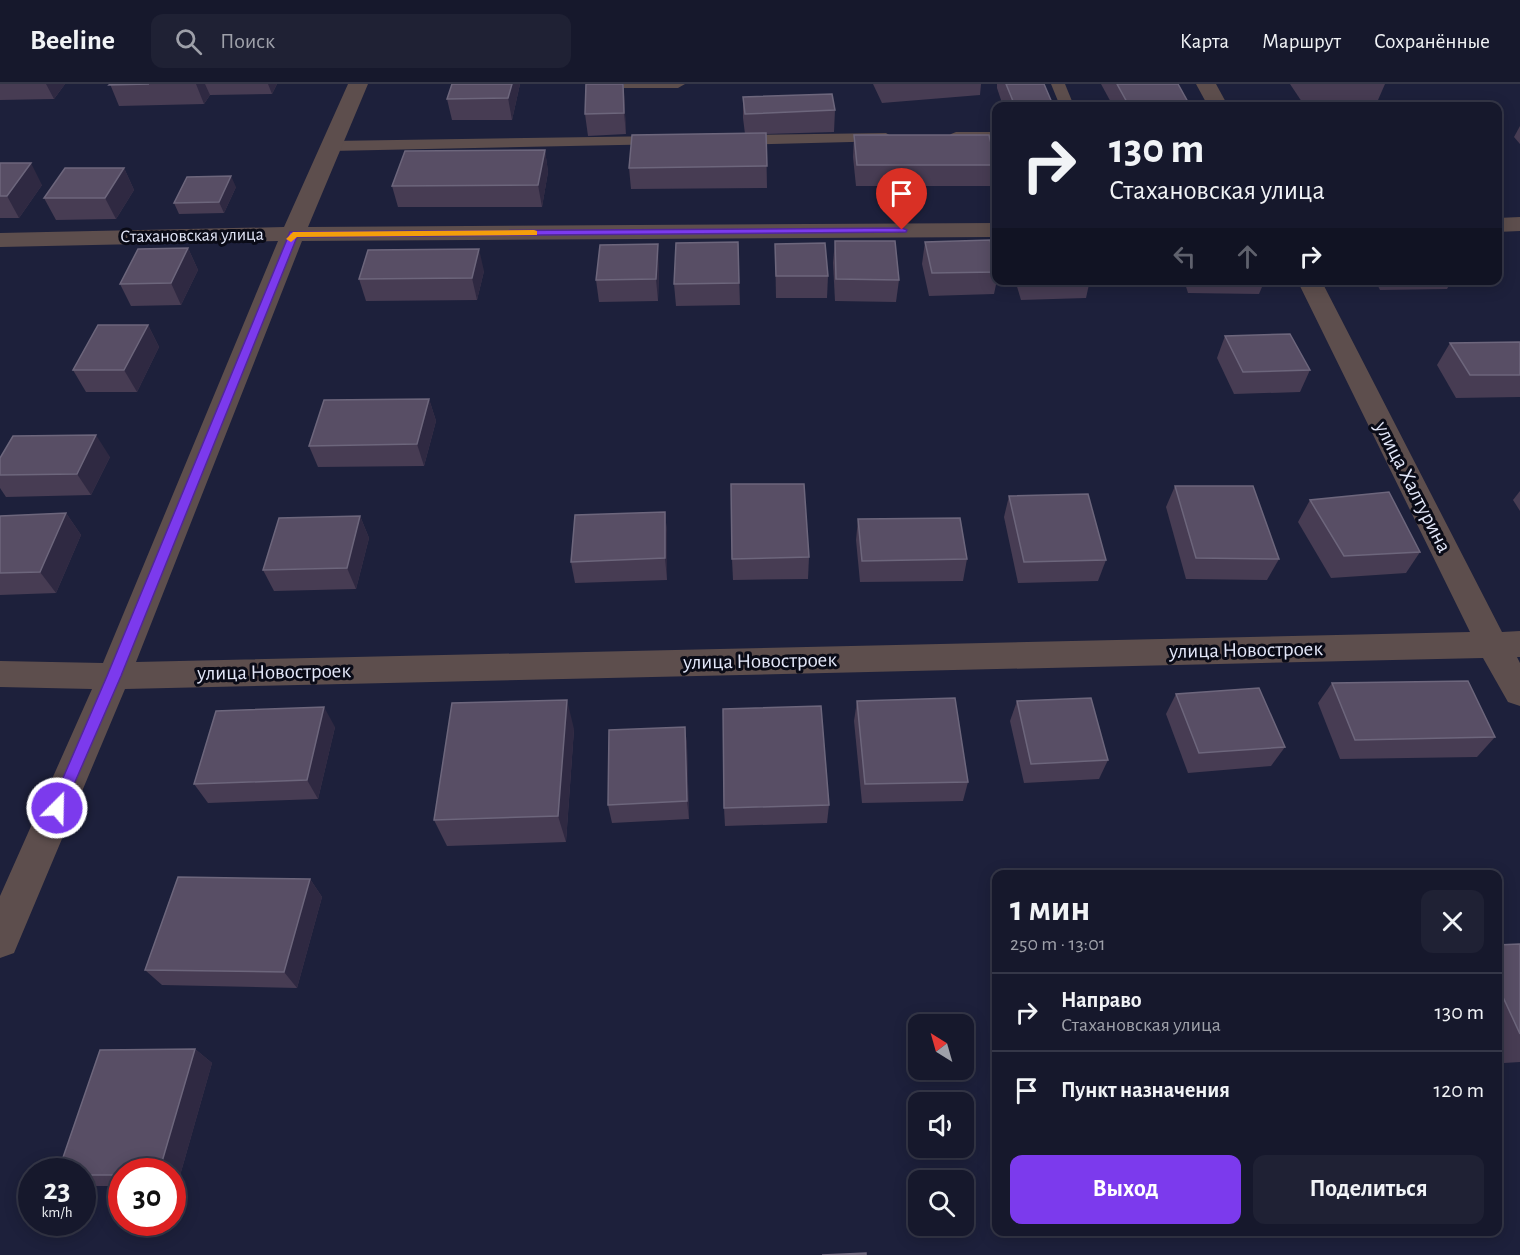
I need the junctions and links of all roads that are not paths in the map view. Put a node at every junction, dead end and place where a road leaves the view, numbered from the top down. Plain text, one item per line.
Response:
1 (358, 84) edge
2 (610, 84) edge
3 (678, 84) edge
4 (1058, 84) edge
5 (1206, 84) edge
6 (1065, 102) edge
7 (1216, 102) edge
8 (992, 137) edge
9 (901, 138) edge
10 (937, 138) edge
11 (675, 141) edge
12 (723, 141) edge
13 (331, 146) junction
14 (1520, 224) edge
15 (1502, 225) edge
16 (992, 230) edge
17 (293, 234) junction
18 (0, 240) edge
19 (1312, 285) edge
20 (1506, 644) edge
21 (0, 674) edge
22 (114, 676) junction
23 (1520, 692) edge
24 (0, 940) edge

1 - 13 street
2 - 3 lane
4 - 6 lane
5 - 7 street
8 - 10 lane
9 - 12 lane
11 - 13 lane
13 - 17 street
14 - 15 street
16 - 17 street, Стахановская улица
17 - 18 street, Стахановская улица
17 - 22 street
19 - 20 street, улица Халтурина
20 - 22 street, улица Новостроек
20 - 23 street, улица Халтурина
21 - 22 street, улица Новостроек
22 - 24 street

